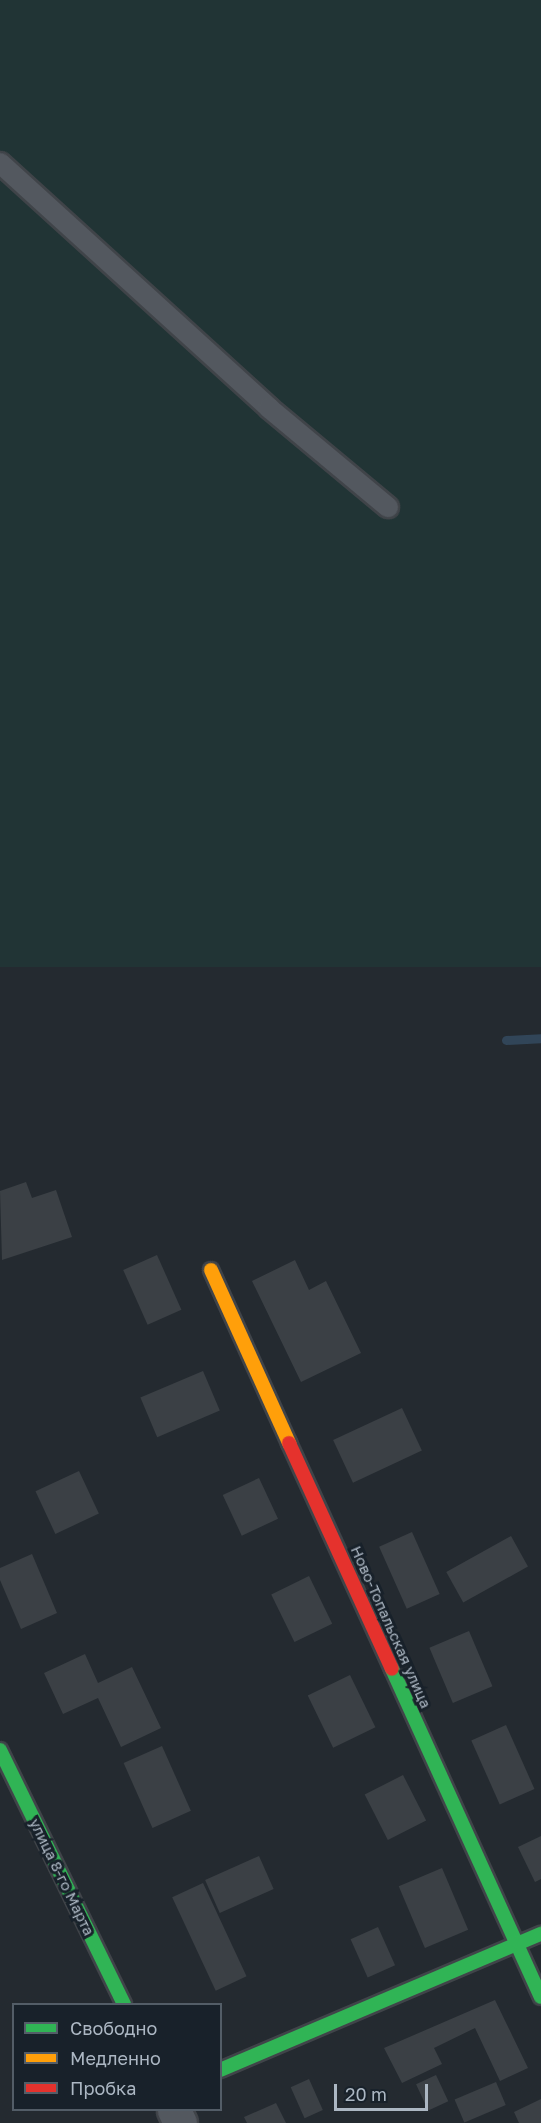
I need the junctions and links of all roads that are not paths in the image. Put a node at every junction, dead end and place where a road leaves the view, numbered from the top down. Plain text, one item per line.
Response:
1 (0, 163) edge
2 (388, 507) dead end
3 (212, 1270) dead end
4 (0, 1750) edge
5 (541, 1934) edge
6 (517, 1946) junction
7 (541, 1997) edge
8 (124, 2003) edge
9 (222, 2069) edge

1 - 2 lane
3 - 6 street, Ново-Топальская улица
4 - 8 street, улица 8-го Марта
5 - 6 street
6 - 7 street, Ново-Топальская улица
6 - 9 street

